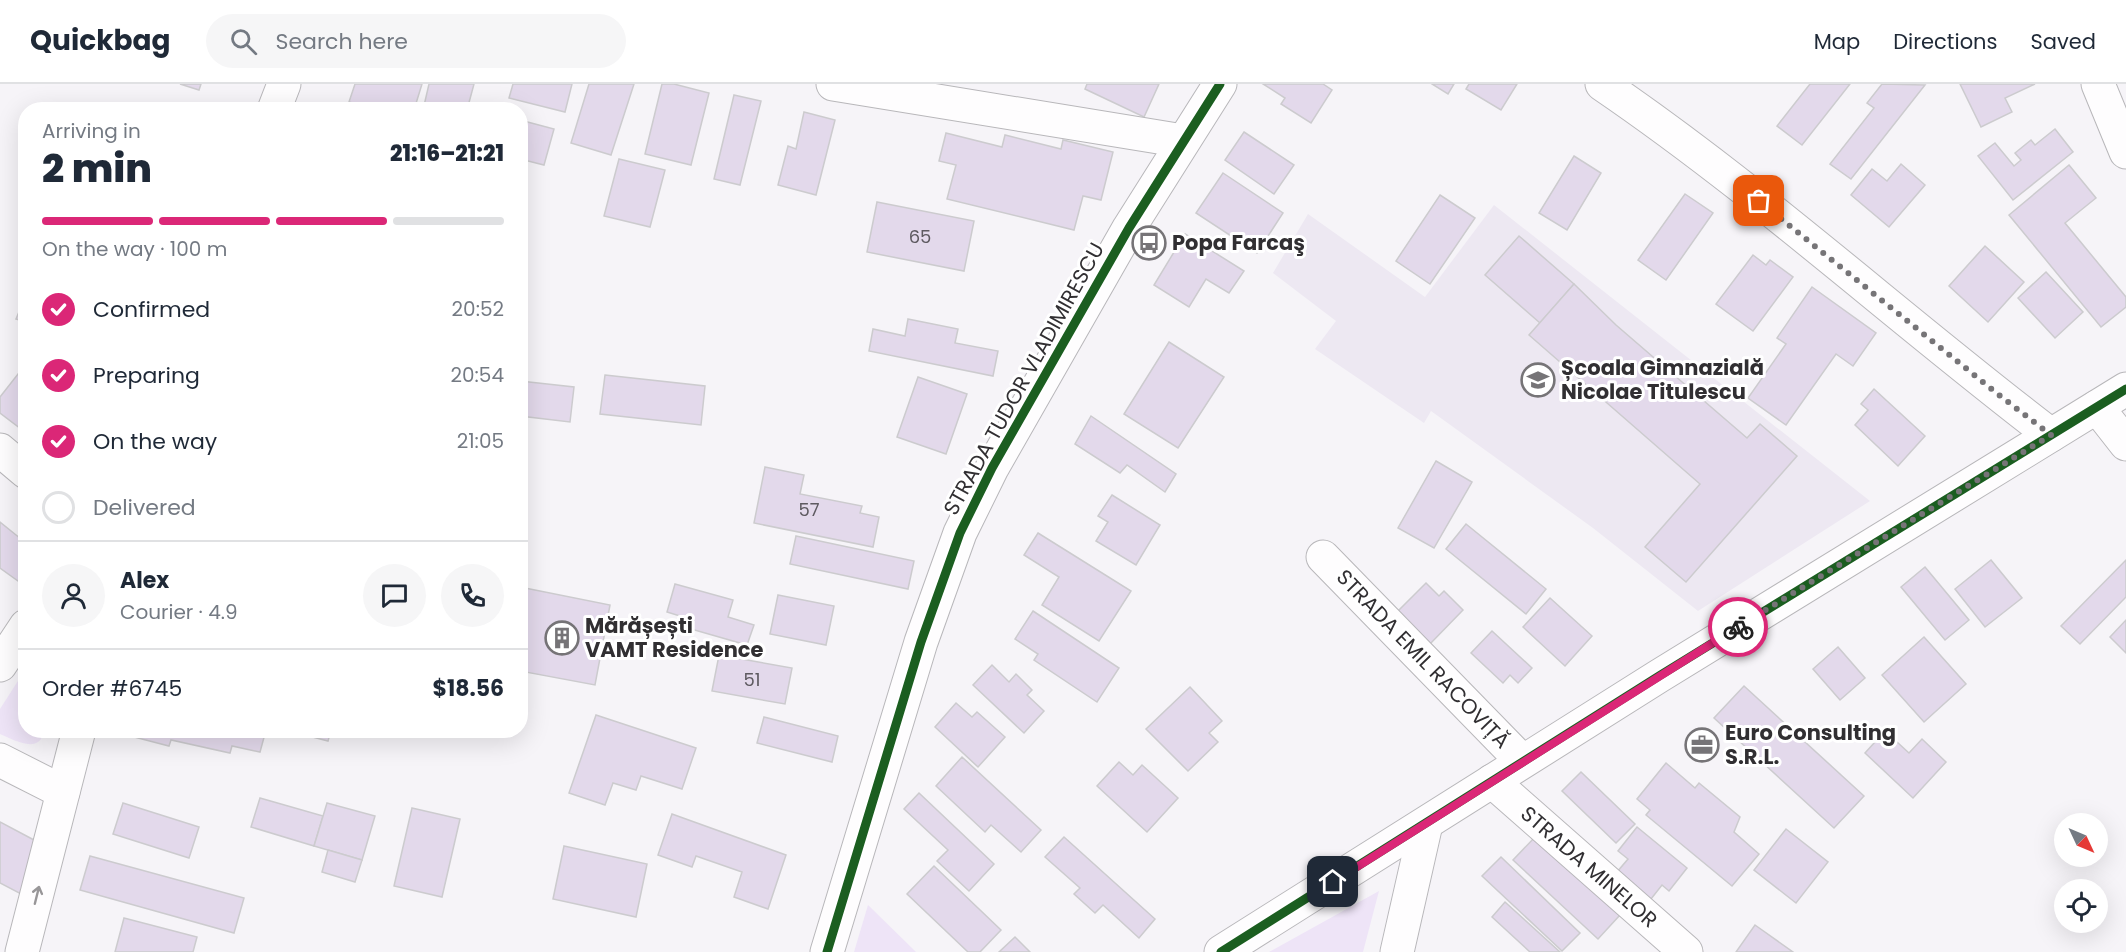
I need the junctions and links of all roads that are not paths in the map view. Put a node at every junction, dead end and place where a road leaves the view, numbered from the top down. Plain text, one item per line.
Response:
1 (284, 84) edge
2 (833, 84) edge
3 (1220, 84) edge
4 (1602, 84) edge
5 (2097, 84) edge
6 (277, 102) edge
7 (1184, 141) junction
8 (2126, 152) edge
9 (2126, 389) edge
10 (2097, 407) junction
11 (2051, 435) junction
12 (2126, 444) edge
13 (0, 450) edge
14 (18, 465) edge
15 (1323, 557) dead end
16 (18, 638) edge
17 (0, 665) edge
18 (77, 738) edge
19 (0, 760) edge
20 (1522, 761) junction
21 (1492, 781) junction
22 (63, 792) junction
23 (1426, 824) junction
24 (22, 952) edge
25 (827, 952) edge
26 (1221, 952) edge
27 (1396, 952) edge
28 (1686, 952) edge

1 - 6 street
2 - 7 street
3 - 7 street, STRADA TUDOR VLADIMIRESCU
4 - 11 street
5 - 8 street
7 - 25 street, STRADA TUDOR VLADIMIRESCU
9 - 10 street
10 - 11 street
10 - 12 street
11 - 20 street
13 - 14 street
15 - 20 street, STRADA EMIL RACOVIȚĂ
16 - 17 street
18 - 22 street
19 - 22 street
20 - 21 street
21 - 23 street
21 - 28 street, STRADA MINELOR
24 -> 22 street
23 - 26 street
23 - 27 street

